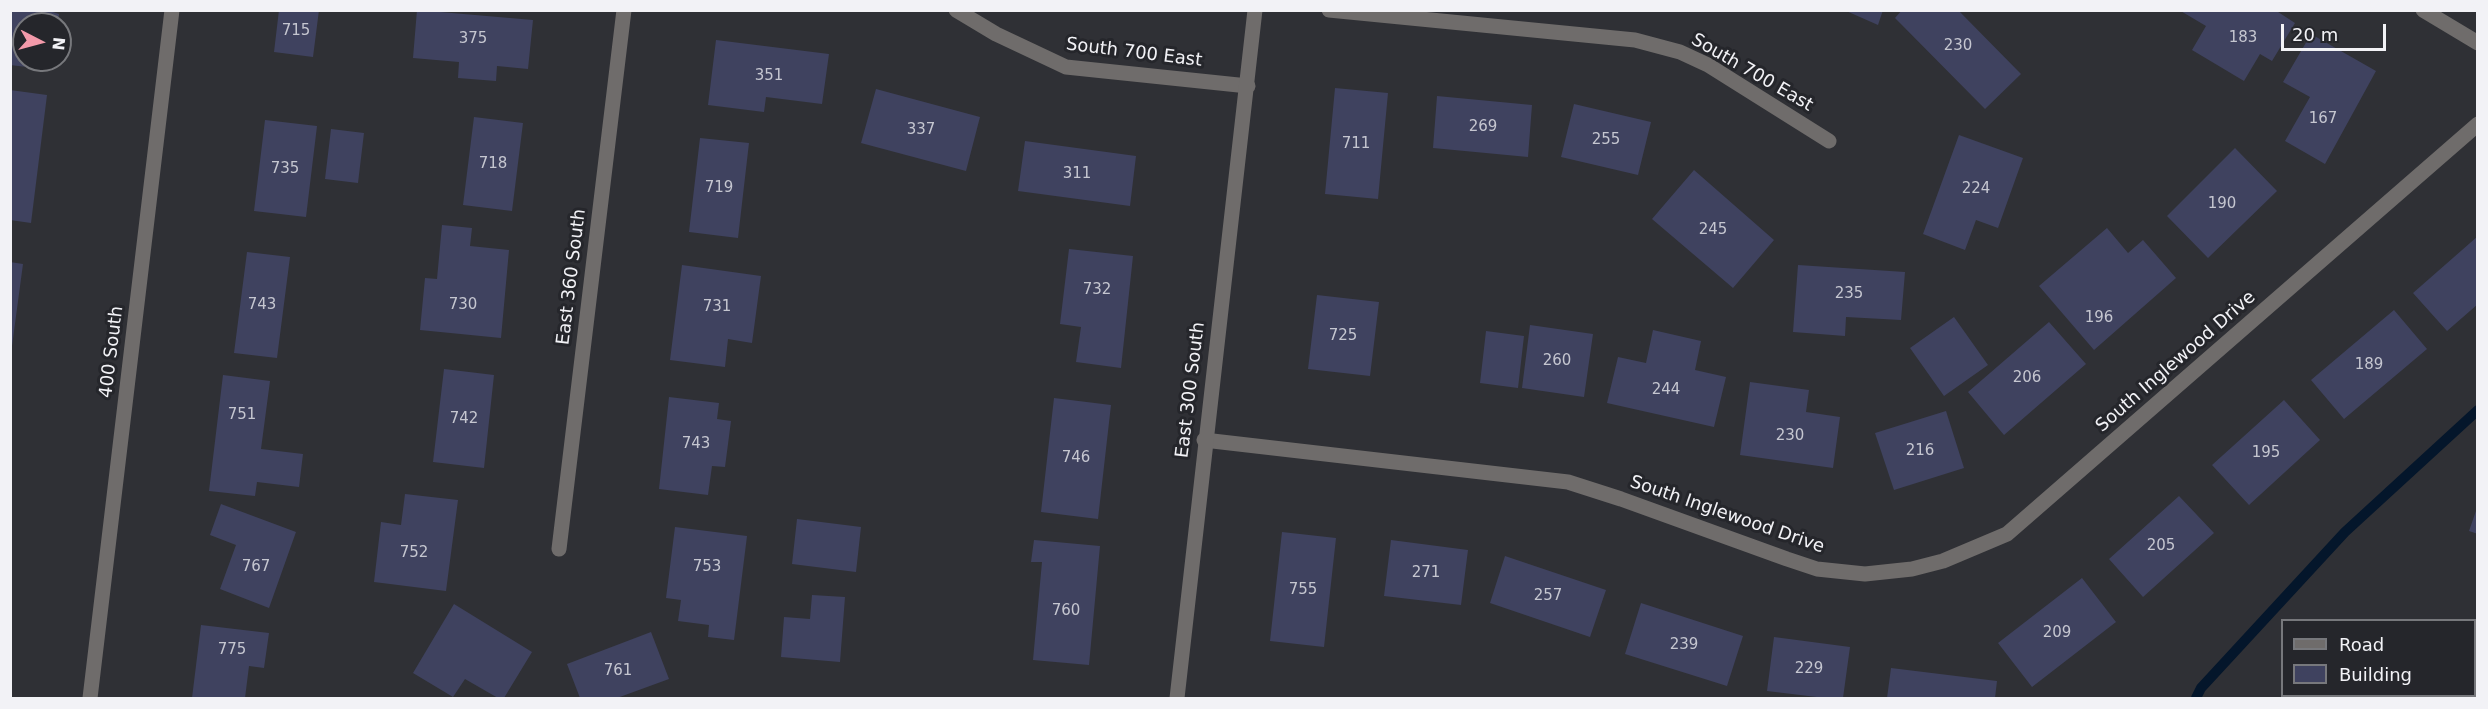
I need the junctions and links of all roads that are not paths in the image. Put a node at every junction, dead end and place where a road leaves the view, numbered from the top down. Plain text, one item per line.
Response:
1 (172, 10) edge
2 (624, 10) edge
3 (956, 10) edge
4 (1255, 10) edge
5 (1329, 10) edge
6 (2423, 10) edge
7 (2478, 43) edge
8 (1248, 86) junction
9 (2478, 124) edge
10 (1829, 141) dead end
11 (1204, 440) junction
12 (559, 549) dead end
13 (90, 699) edge
14 (1177, 699) edge

1 - 13 street, 400 South
2 - 12 street, East 360 South
3 - 8 street, South 700 East
4 - 8 street, East 300 South
5 - 10 street, South 700 East
6 - 7 street
8 - 11 street, East 300 South
9 - 11 street, South Inglewood Drive
11 - 14 street, East 300 South

